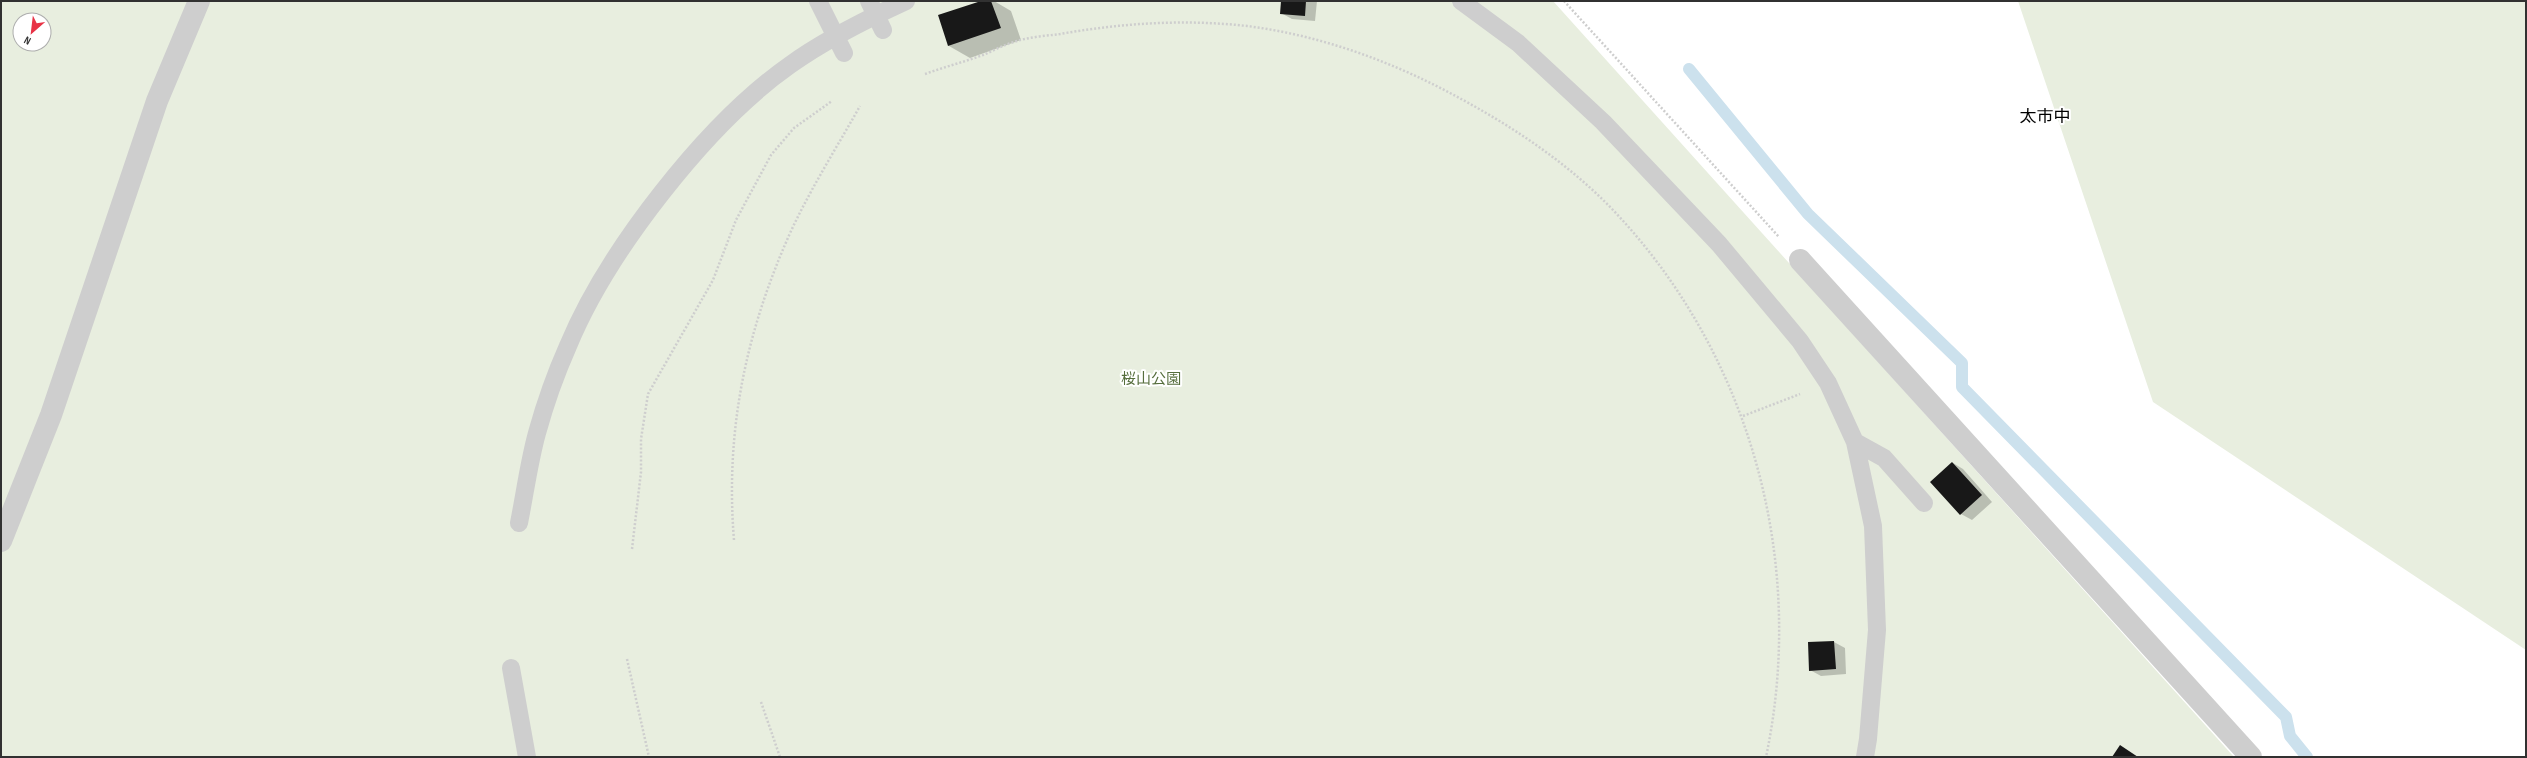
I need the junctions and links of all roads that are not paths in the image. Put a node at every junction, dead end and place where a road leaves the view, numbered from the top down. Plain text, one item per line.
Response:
1 (199, 1) edge
2 (818, 1) edge
3 (906, 1) edge
4 (1461, 1) edge
5 (876, 16) edge
6 (840, 46) junction
7 (1800, 260) road end
8 (1855, 442) junction
9 (1924, 503) dead end
10 (520, 523) dead end
11 (1, 541) edge
12 (511, 668) dead end
13 (527, 757) edge
14 (1865, 757) edge
15 (2252, 757) edge

1 - 11 street
2 - 6 lane
3 - 5 lane
4 - 8 lane
5 - 6 lane
6 - 10 lane
7 - 15 street
8 - 9 lane
8 - 14 lane
12 - 13 lane

